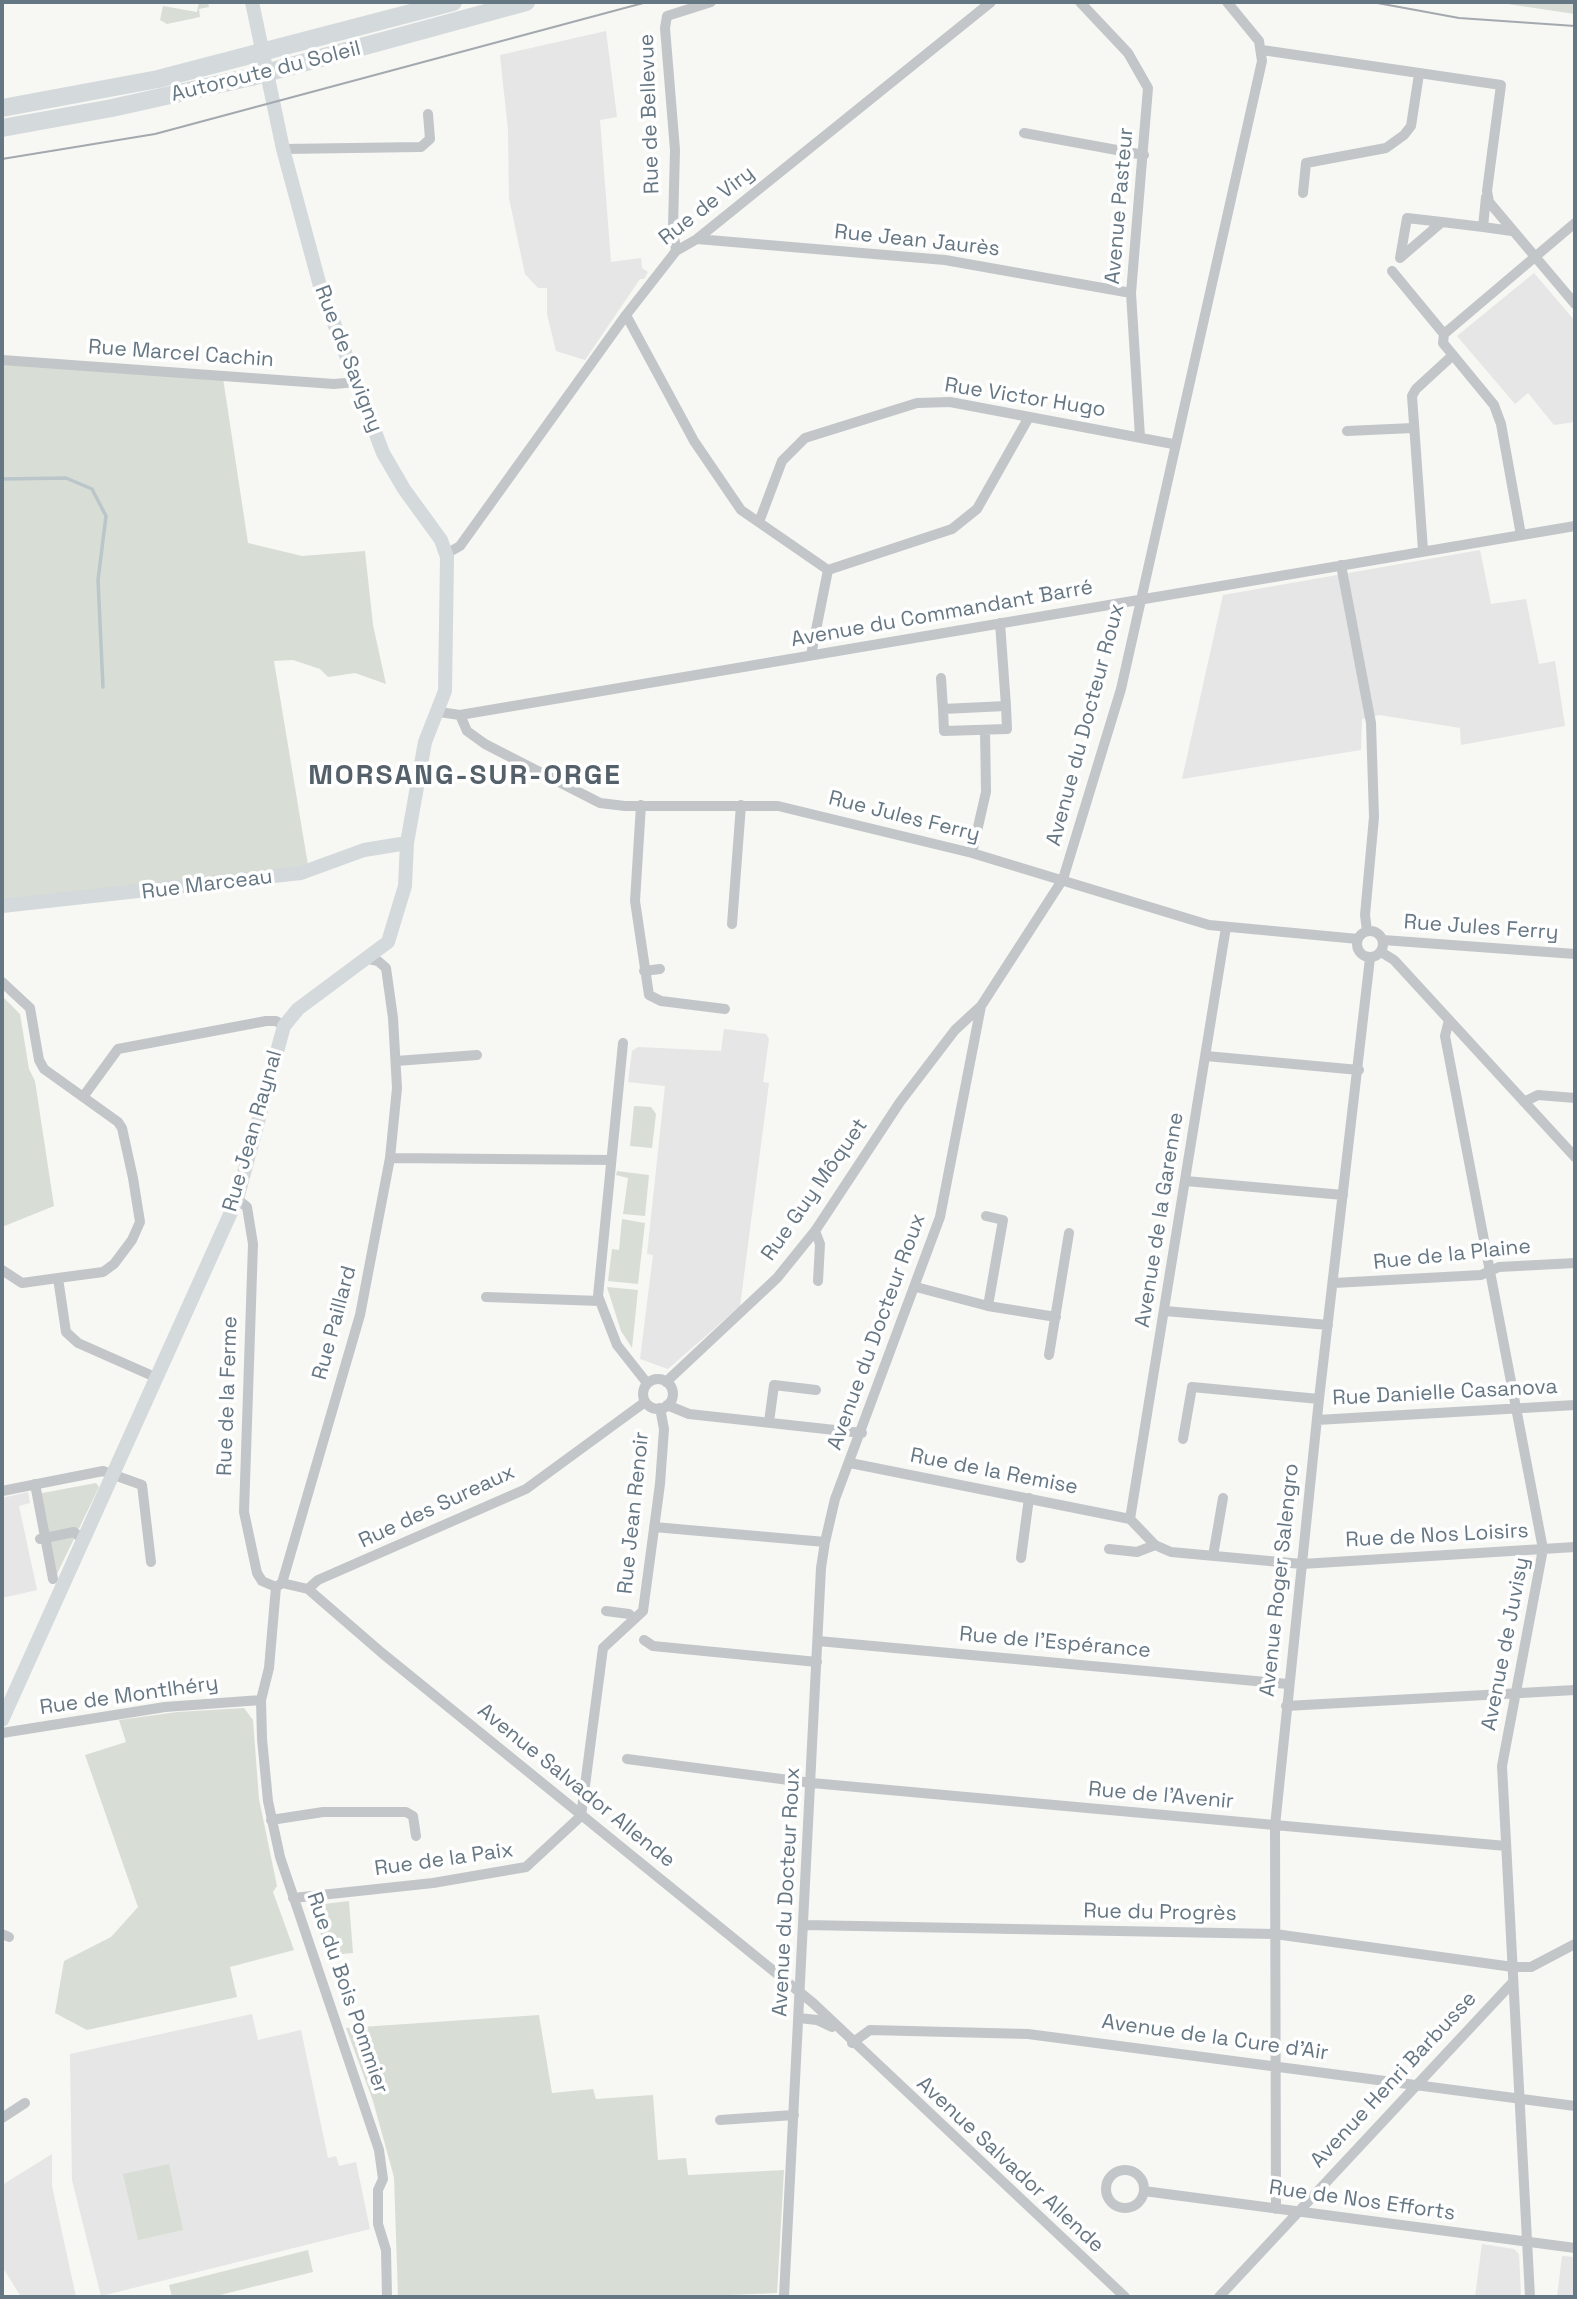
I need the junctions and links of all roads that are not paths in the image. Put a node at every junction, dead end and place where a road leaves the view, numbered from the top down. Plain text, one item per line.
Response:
1 (453, 2) edge
2 (526, 2) edge
3 (711, 2) edge
4 (991, 2) edge
5 (1080, 2) edge
6 (1227, 2) edge
7 (253, 3) edge
8 (1262, 50) junction
9 (1419, 74) junction
10 (2, 108) edge
11 (428, 114) dead end
12 (2, 128) edge
13 (1024, 133) dead end
14 (283, 149) junction
15 (1144, 155) junction
16 (1487, 191) junction
17 (1303, 193) dead end
18 (1443, 222) junction
19 (1575, 223) edge
20 (1483, 227) junction
21 (1512, 231) junction
22 (697, 239) junction
23 (676, 251) junction
24 (1535, 258) junction
25 (1392, 271) dead end
26 (1131, 293) junction
27 (1575, 304) edge
28 (626, 315) junction
29 (1444, 334) junction
30 (1453, 355) junction
31 (2, 360) edge
32 (357, 382) junction
33 (1029, 417) junction
34 (1413, 428) junction
35 (1347, 431) dead end
36 (1140, 437) junction
37 (1174, 444) junction
38 (759, 522) junction
39 (1575, 526) edge
40 (1521, 535) junction
41 (1423, 550) junction
42 (446, 554) junction
43 (1341, 565) junction
44 (828, 570) junction
45 (1141, 599) junction
46 (1000, 623) junction
47 (811, 655) junction
48 (941, 678) dead end
49 (1006, 706) junction
50 (943, 709) junction
51 (439, 712) junction
52 (460, 715) junction
53 (985, 730) junction
54 (641, 805) junction
55 (741, 805) junction
56 (407, 843) junction
57 (972, 853) junction
58 (1063, 880) junction
59 (2, 906) edge
60 (732, 924) dead end
61 (1226, 927) junction
62 (1367, 931) junction
63 (1357, 939) junction
64 (1383, 940) junction
65 (1381, 952) junction
66 (1575, 954) edge
67 (1370, 958) junction
68 (369, 959) junction
69 (660, 969) dead end
70 (644, 971) junction
71 (2, 982) edge
72 (981, 1006) junction
73 (725, 1009) dead end
74 (1449, 1020) junction
75 (284, 1026) junction
76 (623, 1043) dead end
77 (477, 1055) dead end
78 (1206, 1056) junction
79 (396, 1061) junction
80 (1359, 1070) junction
81 (83, 1097) junction
82 (1575, 1098) edge
83 (1524, 1102) junction
84 (1575, 1157) edge
85 (390, 1158) junction
86 (611, 1160) junction
87 (1186, 1181) junction
88 (1343, 1195) junction
89 (237, 1199) junction
90 (986, 1216) dead end
91 (815, 1231) junction
92 (1069, 1233) dead end
93 (1575, 1263) edge
94 (2, 1270) edge
95 (1490, 1272) junction
96 (58, 1278) junction
97 (818, 1281) dead end
98 (1334, 1283) junction
99 (916, 1287) junction
100 (486, 1297) dead end
101 (600, 1301) junction
102 (988, 1306) junction
103 (1165, 1311) junction
104 (1056, 1317) junction
105 (1328, 1325) junction
106 (1049, 1355) dead end
107 (155, 1377) junction
108 (666, 1382) junction
109 (648, 1383) junction
110 (816, 1390) dead end
111 (1319, 1399) junction
112 (645, 1402) junction
113 (1575, 1405) edge
114 (664, 1407) junction
115 (1517, 1409) junction
116 (1317, 1420) junction
117 (769, 1422) junction
118 (862, 1433) junction
119 (1183, 1439) dead end
120 (850, 1463) junction
121 (112, 1474) junction
122 (35, 1484) junction
123 (2, 1491) edge
124 (1029, 1498) junction
125 (1223, 1498) dead end
126 (1130, 1519) junction
127 (654, 1527) junction
128 (82, 1538) junction
129 (43, 1539) junction
130 (825, 1542) junction
131 (1155, 1545) junction
132 (1575, 1547) edge
133 (1109, 1549) dead end
134 (1543, 1549) junction
135 (1213, 1556) junction
136 (1021, 1558) dead end
137 (150, 1562) dead end
138 (1302, 1563) junction
139 (53, 1579) dead end
140 (279, 1585) junction
141 (308, 1589) junction
142 (606, 1611) dead end
143 (634, 1619) junction
144 (643, 1640) dead end
145 (818, 1641) junction
146 (817, 1662) junction
147 (1288, 1684) junction
148 (1575, 1690) edge
149 (1515, 1694) junction
150 (261, 1700) junction
151 (1286, 1706) junction
152 (2, 1720) edge
153 (2, 1733) edge
154 (626, 1759) dead end
155 (812, 1783) junction
156 (581, 1816) junction
157 (271, 1820) junction
158 (1275, 1826) junction
159 (416, 1836) dead end
160 (1506, 1846) junction
161 (293, 1898) junction
162 (805, 1925) junction
163 (1275, 1934) junction
164 (1575, 1944) edge
165 (1513, 1967) junction
166 (1513, 1982) junction
167 (800, 1994) junction
168 (799, 2018) junction
169 (839, 2031) junction
170 (852, 2043) junction
171 (1276, 2066) junction
172 (1417, 2083) junction
173 (1519, 2098) junction
174 (25, 2103) dead end
175 (1575, 2106) edge
176 (794, 2115) junction
177 (2, 2118) edge
178 (720, 2120) dead end
179 (1144, 2192) dead end
180 (1276, 2209) junction
181 (1297, 2212) junction
182 (1528, 2242) junction
183 (1575, 2248) edge
184 (387, 2297) edge
185 (785, 2297) edge
186 (1125, 2297) edge
187 (1219, 2297) edge
188 (1530, 2297) edge

1 - 10 highway, Autoroute du Soleil
2 - 12 highway, Autoroute du Soleil
3 - 23 street, Rue de Bellevue
4 - 22 street, Rue de Viry
5 - 15 street, Avenue Pasteur
6 - 8 street
7 - 14 main road, Rue de Savigny
8 - 9 street
8 - 37 street, Avenue du Docteur Roux
9 - 16 street
9 - 17 street
11 - 14 street
13 - 15 street
14 - 32 main road, Rue de Savigny
15 - 26 street, Avenue Pasteur
16 - 20 street
16 - 21 street
18 - 18 street
18 - 20 street
19 - 24 street
20 - 21 street
21 - 24 street
22 - 23 street, Rue de Viry
22 - 26 street, Rue Jean Jaurès
23 - 28 street, Rue de Viry
24 - 27 street
24 - 29 street
25 - 29 street
26 - 36 street, Avenue Pasteur
28 - 38 street
28 - 42 street, Rue de Viry
29 - 30 street
30 - 34 street
30 - 40 street
31 - 32 street, Rue Marcel Cachin
32 - 42 main road, Rue de Savigny
33 - 36 street, Rue Victor Hugo
33 - 38 street, Rue Victor Hugo
33 - 44 street
34 - 35 street
34 - 41 street
36 - 37 street, Rue Victor Hugo
37 - 45 street, Avenue du Docteur Roux
38 - 44 street
39 - 40 street, Avenue du Commandant Barré
40 - 41 street, Avenue du Commandant Barré
41 - 43 street, Avenue du Commandant Barré
42 - 51 main road, Rue Jean Raynal
43 - 45 street, Avenue du Commandant Barré
43 - 62 street
44 - 47 street
45 - 46 street, Avenue du Commandant Barré
45 - 58 street, Avenue du Docteur Roux
46 - 47 street, Avenue du Commandant Barré
46 - 49 street
47 - 52 street, Avenue du Commandant Barré
48 - 50 street
49 - 50 street
49 - 53 street
50 - 53 street
51 - 52 street, Avenue du Commandant Barré
51 - 56 main road, Rue Jean Raynal
52 - 54 street, Rue Jules Ferry
53 - 57 street
54 - 55 street, Rue Jules Ferry
54 - 70 street
55 - 57 street, Rue Jules Ferry
55 - 60 street
56 - 59 main road, Rue Marceau
56 - 68 main road, Rue Jean Raynal
57 - 58 street, Rue Jules Ferry
58 - 61 street, Rue Jules Ferry
58 - 72 street, Avenue du Docteur Roux
61 - 63 street, Rue Jules Ferry
61 - 78 street, Avenue de la Garenne
62 - 63 street
62 - 64 street
63 - 67 street
64 - 65 street
64 - 66 street, Rue Jules Ferry
65 - 67 street
65 - 74 street
67 - 80 street, Avenue Roger Salengro
68 - 75 main road, Rue Jean Raynal
68 - 79 street, Rue Paillard
69 - 70 street
70 - 73 street
71 - 81 street
72 - 91 street, Rue Guy Môquet
72 - 99 street, Avenue du Docteur Roux
74 - 83 street
74 - 95 street, Avenue de Juvisy
75 - 81 street
75 - 89 main road, Rue Jean Raynal
76 - 86 street
77 - 79 street
78 - 80 street
78 - 87 street, Avenue de la Garenne
79 - 85 street, Rue Paillard
80 - 88 street, Avenue Roger Salengro
81 - 96 street
82 - 83 street
83 - 84 street
85 - 86 street
85 - 140 street, Rue Paillard
86 - 101 street
87 - 88 street
87 - 103 street, Avenue de la Garenne
88 - 98 street, Avenue Roger Salengro
89 - 107 main road, Rue Jean Raynal
89 - 140 street, Rue de la Ferme
90 - 102 street
91 - 97 street
91 - 108 street, Rue Guy Môquet
92 - 104 street
93 - 95 street, Rue de la Plaine
94 - 96 street
95 - 98 street, Rue de la Plaine
95 - 115 street, Avenue de Juvisy
96 - 107 street
98 - 105 street, Avenue Roger Salengro
99 - 102 street
99 - 118 street, Avenue du Docteur Roux
100 - 101 street
101 - 109 street
102 - 104 street
103 - 105 street
103 - 126 street, Avenue de la Garenne
104 - 106 street
105 - 111 street, Avenue Roger Salengro
107 - 121 main road, Rue Jean Raynal
108 - 109 street
108 - 114 street
109 - 112 street
110 - 117 street
111 - 116 street, Avenue Roger Salengro
111 - 119 street
112 - 114 street
112 - 141 street, Rue des Sureaux
113 - 115 street, Rue Danielle Casanova
114 - 117 street
114 - 127 street, Rue Jean Renoir
115 - 116 street, Rue Danielle Casanova
115 - 134 street, Avenue de Juvisy
116 - 138 street, Avenue Roger Salengro
117 - 118 street
118 - 120 street, Avenue du Docteur Roux
120 - 124 street, Rue de la Remise
120 - 130 street, Avenue du Docteur Roux
121 - 122 street
121 - 128 main road, Rue Jean Raynal
121 - 137 street
122 - 123 street
122 - 129 street
124 - 126 street, Rue de la Remise
124 - 136 street
125 - 135 street
126 - 131 street
127 - 130 street
127 - 143 street, Rue Jean Renoir
128 - 129 street
128 - 152 main road, Rue Jean Raynal
129 - 139 street
130 - 145 street, Avenue du Docteur Roux
131 - 133 street
131 - 135 street, Rue de Nos Loisirs
132 - 134 street, Rue de Nos Loisirs
134 - 138 street, Rue de Nos Loisirs
134 - 149 street, Avenue de Juvisy
135 - 138 street, Rue de Nos Loisirs
138 - 147 street, Avenue Roger Salengro
140 - 141 street, Avenue Salvador Allende
140 - 150 street, Rue Paillard
141 - 156 street, Avenue Salvador Allende
142 - 143 street, Rue Jean Renoir
143 - 156 street, Rue Jean Renoir
144 - 146 street
145 - 146 street, Avenue du Docteur Roux
145 - 147 street, Rue de l'Espérance
146 - 155 street, Avenue du Docteur Roux
147 - 151 street, Avenue Roger Salengro
148 - 149 street
149 - 151 street
149 - 160 street, Avenue de Juvisy
150 - 153 street, Rue de Montlhéry
150 - 157 street, Rue du Bois Pommier
151 - 158 street, Avenue Roger Salengro
154 - 155 street, Rue de l'Avenir
155 - 158 street, Rue de l'Avenir
155 - 162 street, Avenue du Docteur Roux
156 - 161 street, Rue de la Paix
156 - 167 street, Avenue Salvador Allende
157 - 159 street
157 - 161 street, Rue du Bois Pommier
158 - 160 street, Rue de l'Avenir
158 - 163 street, Avenue Roger Salengro
160 - 165 street, Avenue de Juvisy
161 - 184 street, Rue du Bois Pommier
162 - 163 street, Rue du Progrès
162 - 167 street, Avenue du Docteur Roux
163 - 165 street, Rue du Progrès
163 - 171 street, Avenue Roger Salengro
164 - 165 street
165 - 166 street, Avenue de Juvisy
166 - 172 street, Avenue Henri Barbusse
166 - 173 street, Avenue de Juvisy
167 - 168 street, Avenue du Docteur Roux
167 - 169 street, Avenue Salvador Allende
168 - 169 street, Avenue Salvador Allende
168 - 176 street, Avenue du Docteur Roux
169 - 170 street, Avenue Salvador Allende
170 - 171 street, Avenue de la Cure d'Air
170 - 186 street, Avenue Salvador Allende
171 - 172 street, Avenue de la Cure d'Air
171 - 180 street, Avenue Roger Salengro
172 - 173 street, Avenue de la Cure d'Air
172 - 181 street, Avenue Henri Barbusse
173 - 175 street, Avenue de la Cure d'Air
173 - 182 street, Avenue de Juvisy
174 - 177 street
176 - 178 street
176 - 185 street, Avenue du Docteur Roux
179 - 180 street, Rue de Nos Efforts
180 - 181 street, Rue de Nos Efforts
181 - 182 street, Rue de Nos Efforts
181 - 187 street, Avenue Henri Barbusse
182 - 183 street, Rue de Nos Efforts
182 - 188 street, Avenue de Juvisy

